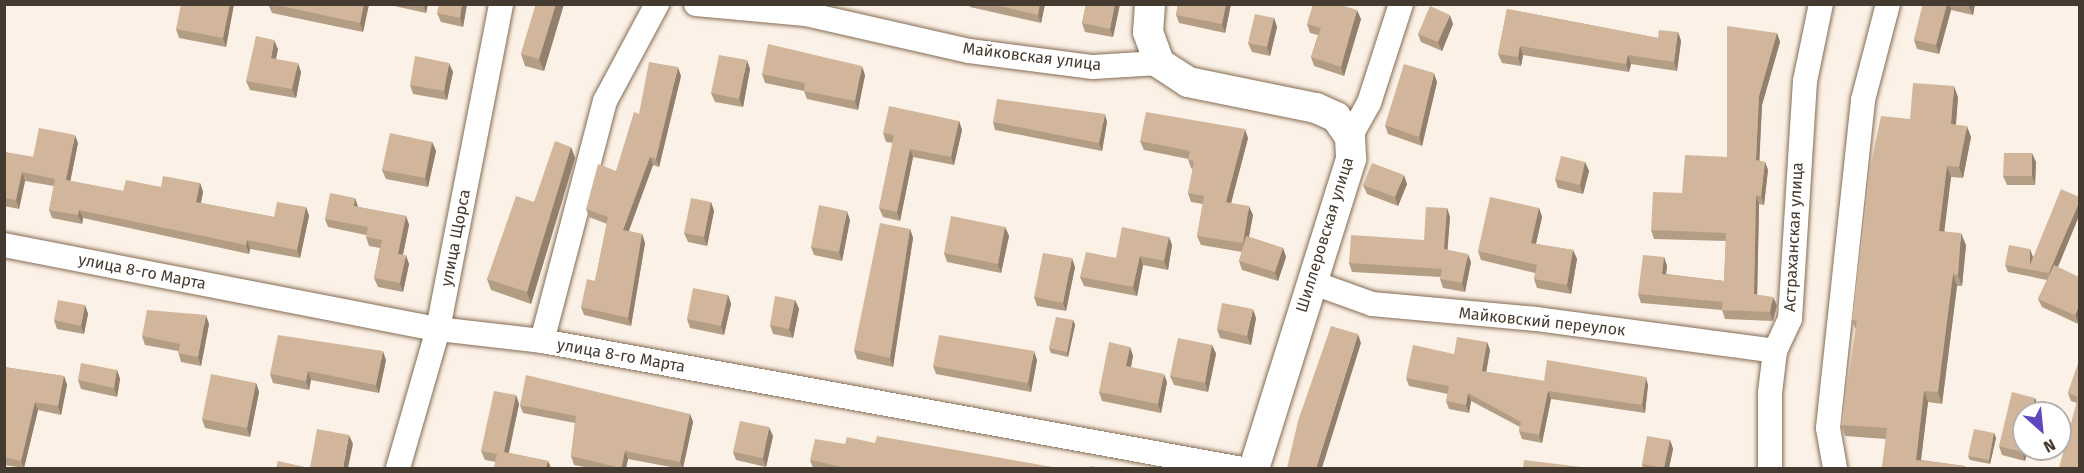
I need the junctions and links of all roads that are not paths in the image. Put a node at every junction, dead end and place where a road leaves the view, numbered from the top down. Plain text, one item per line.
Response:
1 (501, 4) edge
2 (657, 4) edge
3 (696, 4) edge
4 (1150, 4) edge
5 (1401, 4) edge
6 (1821, 4) edge
7 (1888, 4) edge
8 (1159, 63) junction
9 (1350, 137) junction
10 (4, 245) edge
11 (1311, 282) junction
12 (438, 329) junction
13 (542, 341) junction
14 (1775, 351) junction
15 (398, 468) edge
16 (1237, 468) edge
17 (1254, 468) edge
18 (1770, 468) edge
19 (1835, 468) edge

1 - 12 street, улица Щорса
2 - 13 street
3 - 8 street, Майковская улица
4 - 8 street
5 - 9 street, Шиллеровская улица
6 - 14 street, Астраханская улица
7 - 19 street
8 - 9 street
9 - 11 street, Шиллеровская улица
10 - 12 street, улица 8-го Марта
11 - 14 street, Майковский переулок
11 - 17 street, Шиллеровская улица
12 - 13 street, улица 8-го Марта
12 - 15 street, улица Щорса
13 - 16 street, улица 8-го Марта
14 - 18 street, Астраханская улица

